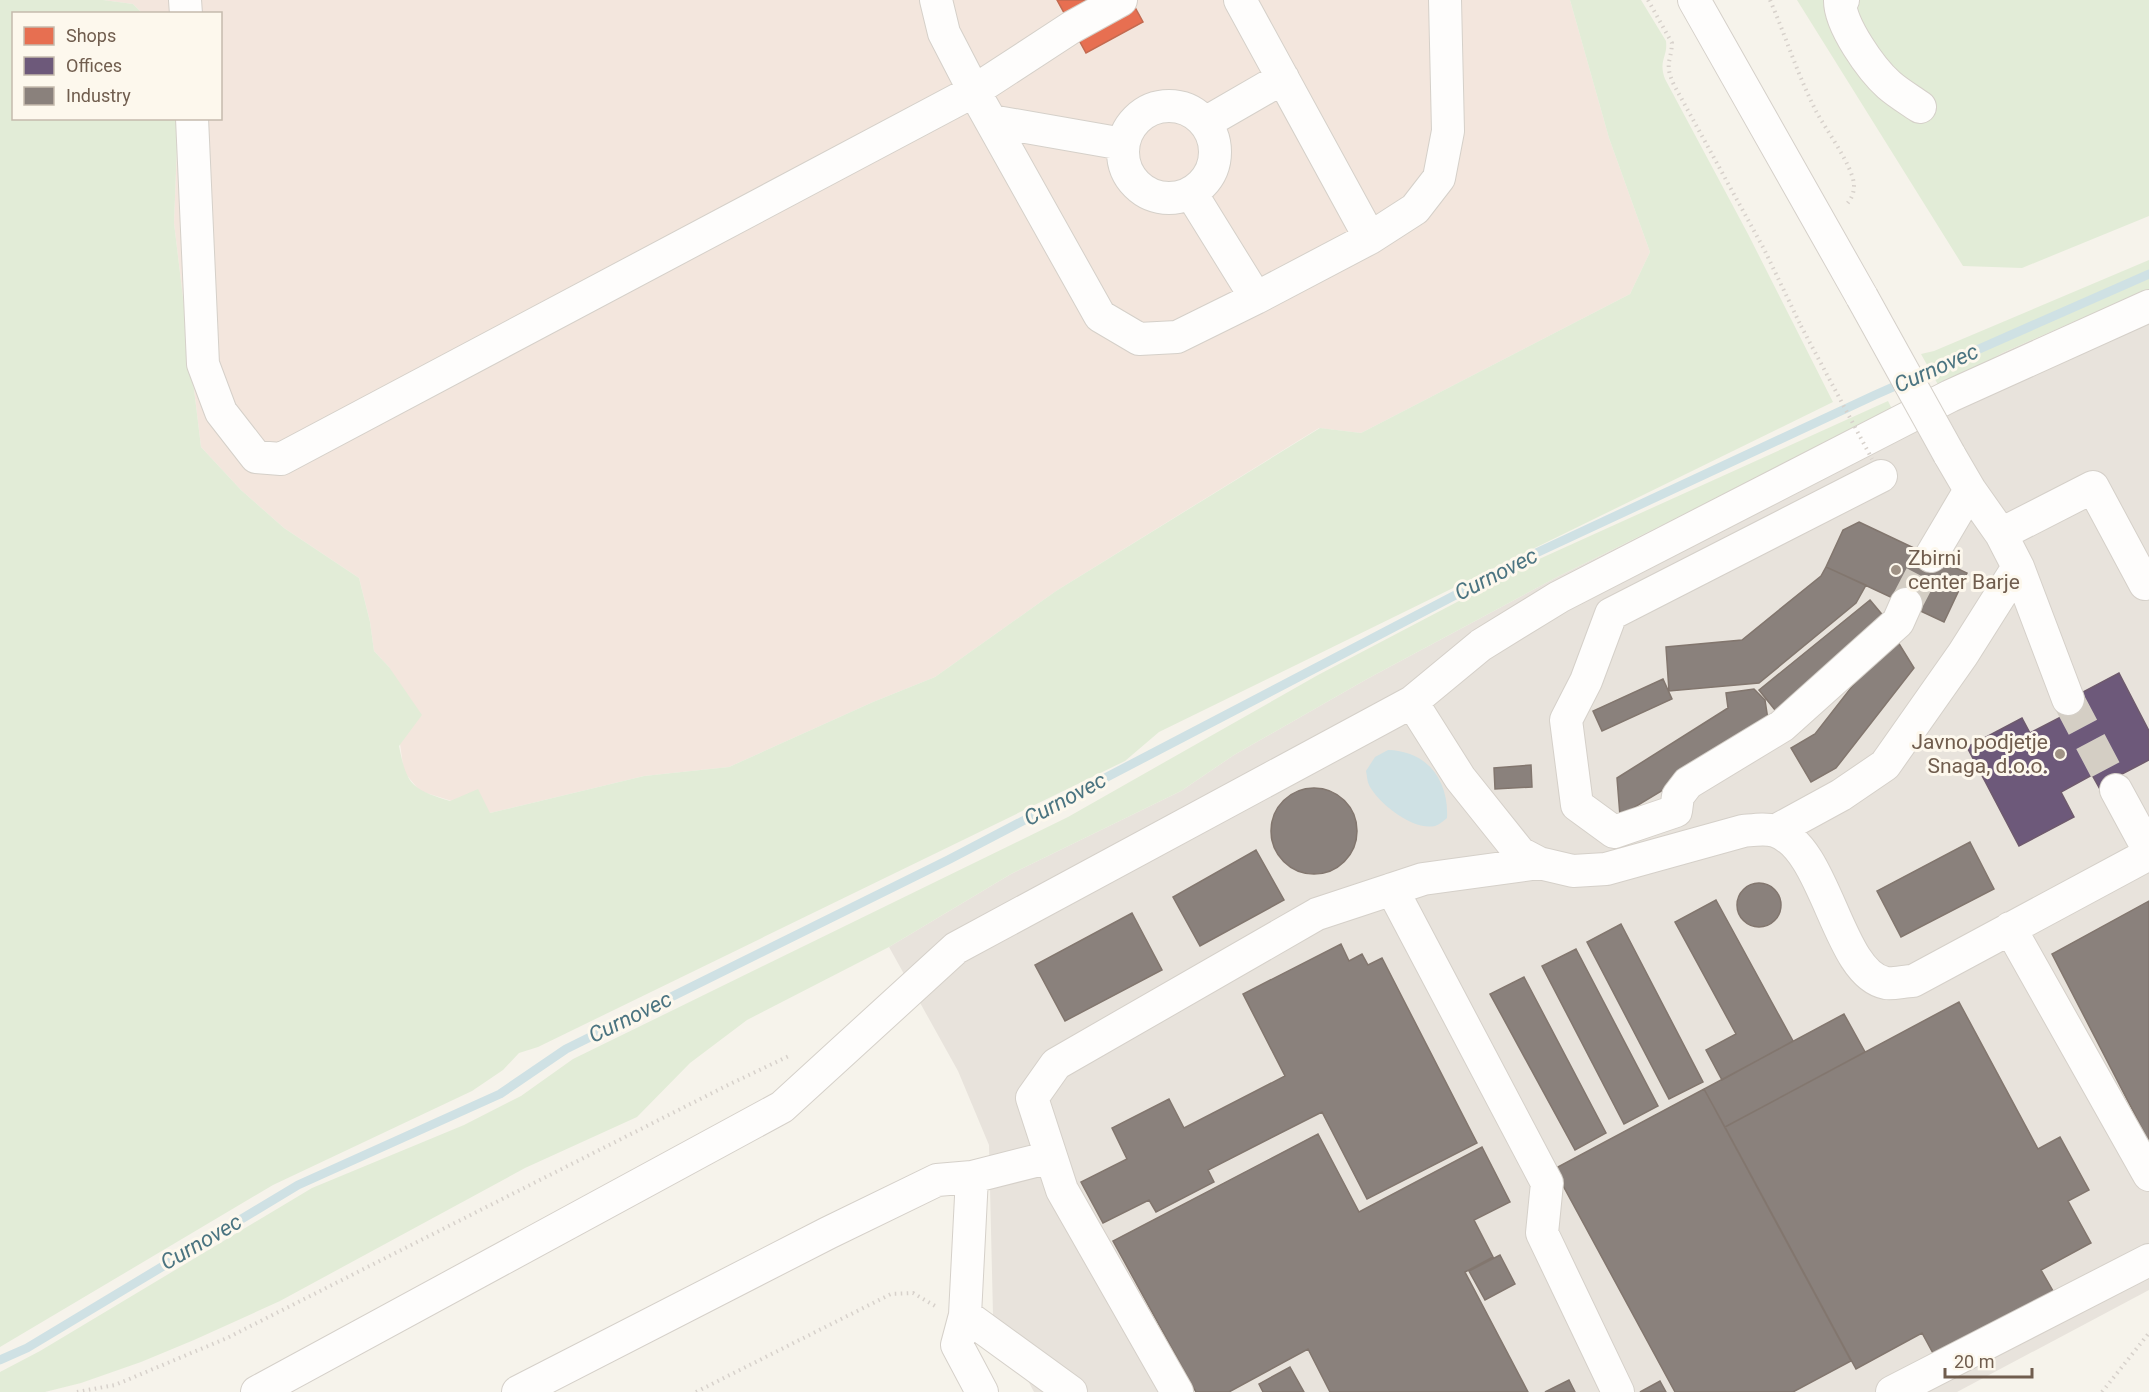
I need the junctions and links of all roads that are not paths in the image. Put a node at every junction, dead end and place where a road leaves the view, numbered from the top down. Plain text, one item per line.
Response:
1 (936, 0) edge
2 (1121, 0) edge
3 (1240, 0) edge
4 (1444, 0) edge
5 (1694, 0) edge
6 (1843, 0) edge
7 (1283, 78) junction
8 (974, 91) junction
9 (1920, 107) dead end
10 (192, 120) edge
11 (991, 121) junction
12 (1205, 123) junction
13 (1123, 144) junction
14 (1191, 193) junction
15 (1370, 238) junction
16 (1256, 298) junction
17 (2149, 306) edge
18 (1876, 467) road end
19 (1970, 490) junction
20 (2001, 534) junction
21 (1931, 556) tunnel mouth
22 (2018, 567) junction
23 (2149, 582) edge
24 (1906, 604) tunnel mouth
25 (2068, 699) tunnel mouth
26 (1412, 702) junction
27 (2116, 790) tunnel mouth
28 (1774, 831) junction
29 (2149, 852) edge
30 (1539, 863) junction
31 (1392, 889) junction
32 (2010, 928) junction
33 (1051, 1157) junction
34 (2149, 1175) edge
35 (972, 1176) junction
36 (2149, 1260) edge
37 (963, 1322) junction
38 (257, 1392) edge
39 (518, 1392) edge
40 (982, 1392) edge
41 (1071, 1392) edge
42 (1177, 1392) edge
43 (1618, 1392) edge
44 (1892, 1392) edge

1 - 8 lane
2 - 8 lane
3 - 7 lane
4 - 15 lane
5 - 19 lane, bridge
6 - 9 lane
7 - 12 lane
7 - 15 lane
8 - 10 lane
8 - 11 lane
11 - 13 lane
11 - 16 lane
12 - 13 lane
12 - 14 lane
13 - 14 lane
14 - 16 lane
15 - 16 lane
17 - 26 lane
18 - 24 lane
19 - 20 lane
19 - 21 lane
20 - 22 lane
20 - 23 lane
22 - 25 lane
22 - 28 lane
26 - 30 lane
26 - 38 lane
27 - 29 lane
28 - 30 lane
28 - 32 lane
29 - 32 lane
30 - 31 lane
31 - 33 lane
31 - 43 lane
32 - 34 lane
33 - 35 lane
33 - 42 lane
35 - 37 lane
35 - 39 lane
36 - 44 lane
37 - 40 lane
37 - 41 lane

